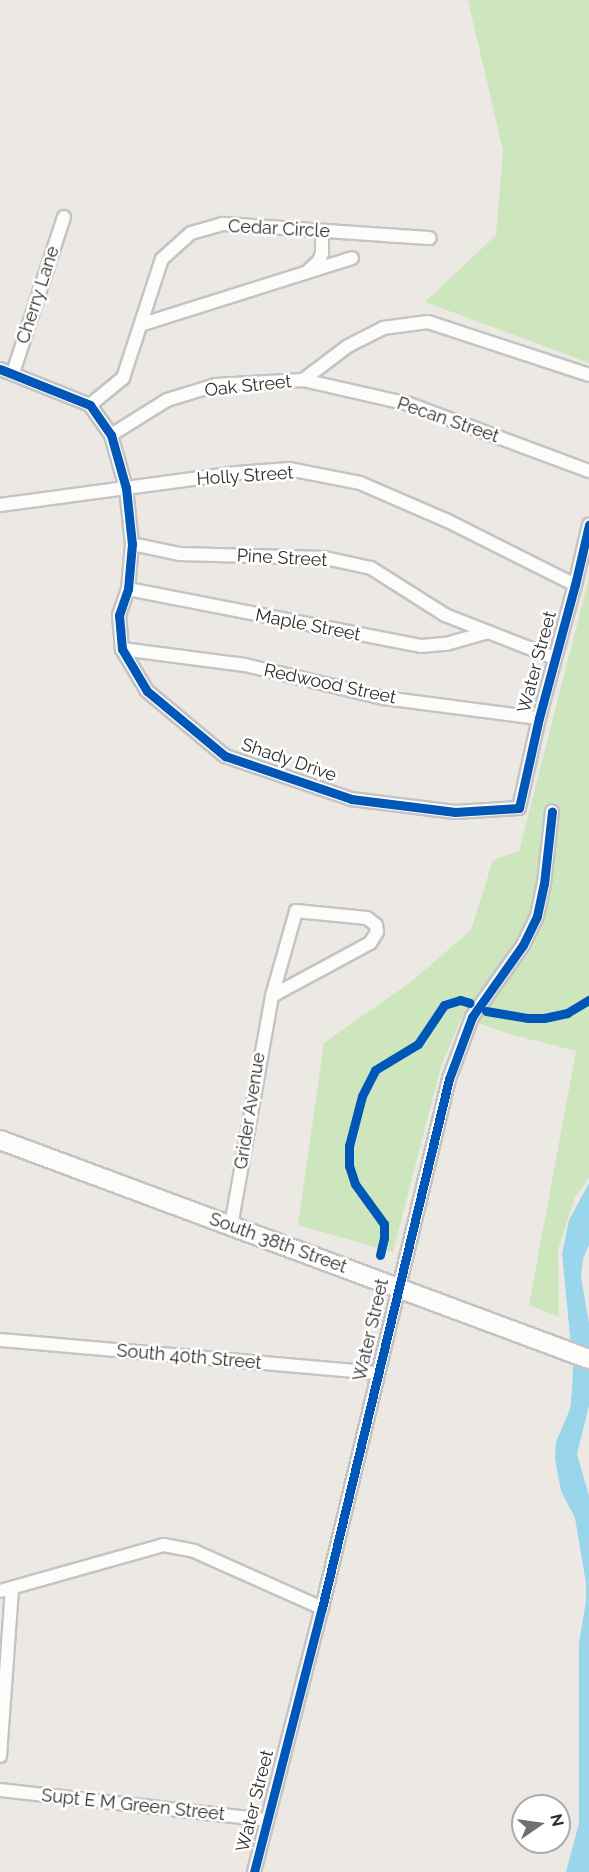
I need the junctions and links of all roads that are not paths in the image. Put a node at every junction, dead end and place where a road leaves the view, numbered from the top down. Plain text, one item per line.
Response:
1 (64, 217) dead end
2 (322, 231) junction
3 (430, 238) dead end
4 (352, 258) dead end
5 (306, 272) junction
6 (143, 324) junction
7 (6, 371) edge
8 (589, 375) edge
9 (303, 380) junction
10 (90, 405) junction
11 (111, 435) junction
12 (589, 471) edge
13 (126, 488) junction
14 (0, 505) edge
15 (589, 525) edge
16 (132, 544) junction
17 (575, 585) junction
18 (128, 589) junction
19 (488, 632) junction
20 (122, 649) junction
21 (555, 658) junction
22 (538, 718) junction
23 (519, 808) joint
24 (552, 811) dead end
25 (272, 996) junction
26 (0, 1140) edge
27 (231, 1226) junction
28 (398, 1288) junction
29 (0, 1340) edge
30 (589, 1359) edge
31 (378, 1373) junction
32 (6, 1590) edge
33 (322, 1608) junction
34 (0, 1756) edge
35 (0, 1790) edge
36 (267, 1820) junction
37 (254, 1872) edge

1 - 7 street, Cherry Lane
2 - 3 street, Cedar Circle
2 - 5 street
2 - 6 street, Cedar Circle
4 - 5 street
5 - 6 street
6 - 10 street, Cedar Circle
7 - 10 street
8 - 9 street, Oak Street
9 - 11 street, Oak Street
9 - 12 street, Pecan Street
10 - 11 street, Shady Drive
11 - 13 street, Shady Drive
13 - 14 street, Holly Street
13 - 16 street, Shady Drive
13 - 17 street, Holly Street
15 - 17 street, Water Street
16 - 18 street, Shady Drive
16 - 19 street, Pine Street
17 - 21 street, Water Street
18 - 19 street, Maple Street
18 - 20 street, Shady Drive
19 - 21 street, Pine Street
20 - 22 street, Redwood Street
20 - 23 street, Shady Drive
21 - 22 street, Water Street
22 - 23 street, Water Street
24 - 28 street, Water Street
25 - 25 street, Grider Avenue
25 - 27 street, Grider Avenue
26 - 27 main road, South 38th Street
27 - 28 main road, South 38th Street
28 - 30 main road, South 38th Street
28 - 31 street, Water Street
29 - 31 street, South 40th Street
31 - 33 street, Water Street
32 - 33 street
32 - 34 street
33 - 36 street, Water Street
35 - 36 street, Supt E M Green Street
36 - 37 street, Water Street

